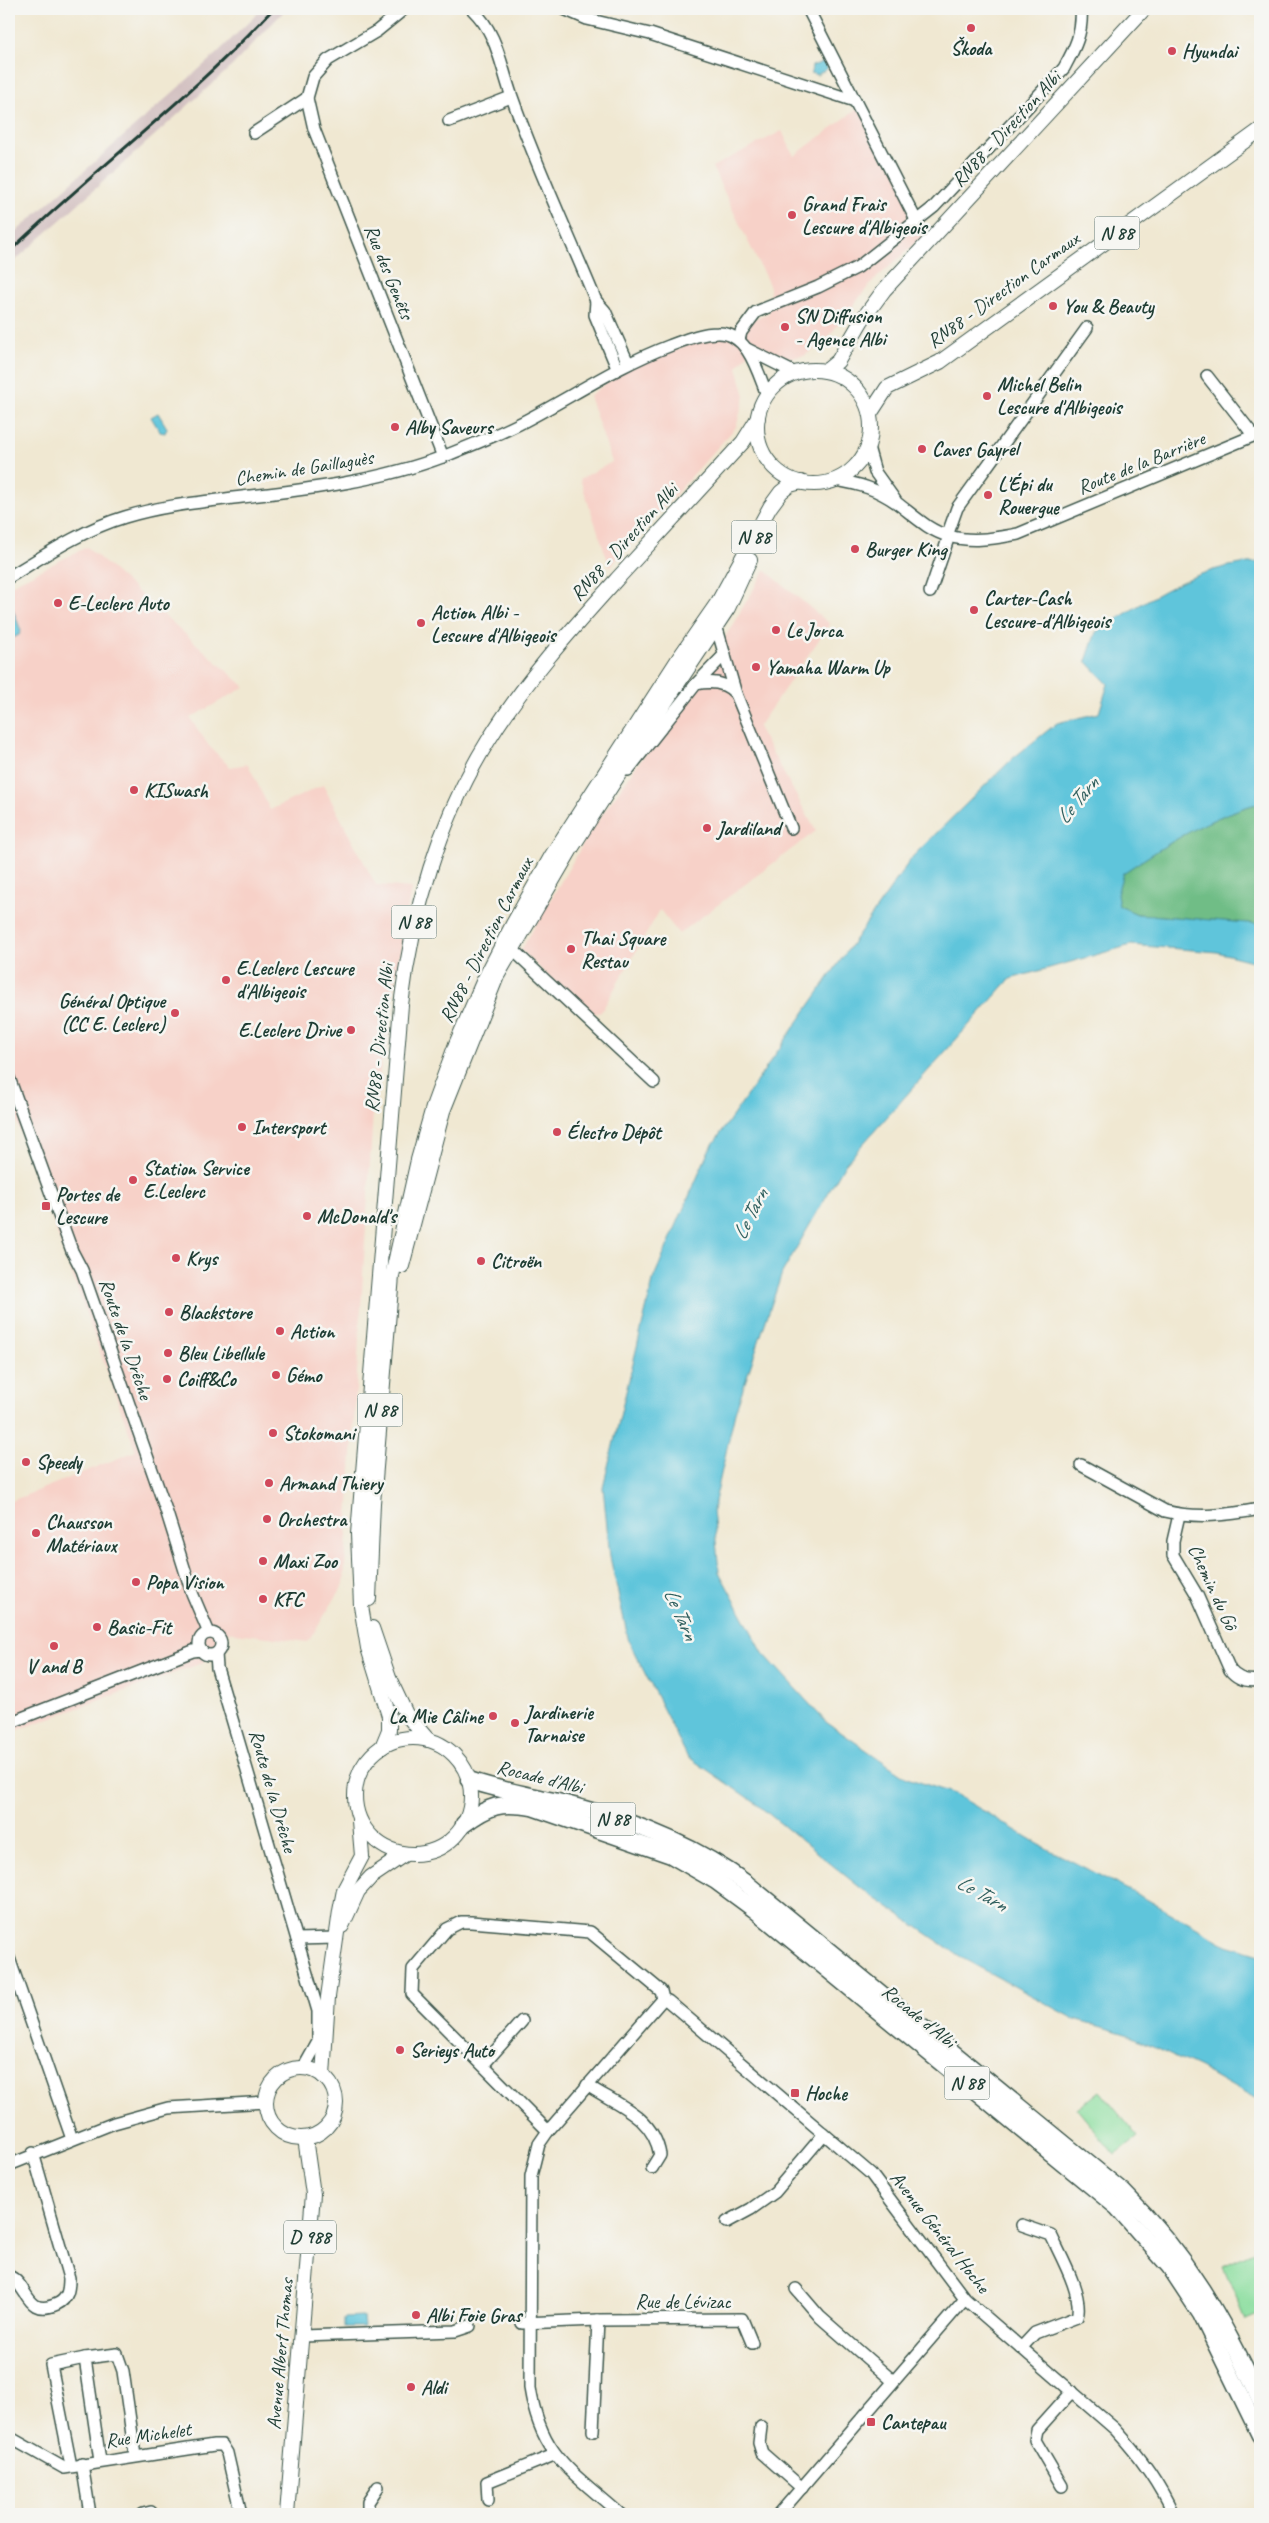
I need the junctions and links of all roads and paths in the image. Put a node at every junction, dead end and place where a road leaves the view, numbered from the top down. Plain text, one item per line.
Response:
1 (404, 9) edge
2 (472, 9) edge
3 (564, 9) edge
4 (808, 9) edge
5 (1081, 9) edge
6 (1144, 9) edge
7 (512, 97) junction
8 (307, 98) junction
9 (854, 100) junction
10 (450, 121) dead end
11 (1260, 130) edge
12 (254, 133) dead end
13 (917, 222) junction
14 (1087, 328) dead end
15 (739, 340) junction
16 (747, 349) junction
17 (622, 365) junction
18 (826, 371) junction
19 (795, 373) junction
20 (1207, 376) dead end
21 (767, 395) junction
22 (870, 414) junction
23 (758, 418) junction
24 (1257, 435) edge
25 (868, 447) junction
26 (443, 457) junction
27 (836, 480) junction
28 (801, 482) junction
29 (897, 504) junction
30 (764, 520) junction
31 (948, 536) junction
32 (9, 577) edge
33 (930, 592) dead end
34 (716, 625) junction
35 (725, 654) junction
36 (696, 684) junction
37 (736, 694) junction
38 (593, 815) junction
39 (791, 828) dead end
40 (512, 949) junction
41 (9, 1078) edge
42 (654, 1082) dead end
43 (387, 1317) junction
44 (1081, 1466) dead end
45 (1260, 1509) edge
46 (1179, 1515) junction
47 (207, 1634) junction
48 (201, 1650) junction
49 (216, 1654) junction
50 (1260, 1680) edge
51 (9, 1723) edge
52 (428, 1740) junction
53 (382, 1747) junction
54 (469, 1780) junction
55 (359, 1818) junction
56 (464, 1824) junction
57 (405, 1854) junction
58 (336, 1938) junction
59 (297, 1939) junction
60 (9, 1958) edge
61 (663, 1999) junction
62 (522, 2021) dead end
63 (483, 2065) junction
64 (304, 2067) junction
65 (323, 2076) junction
66 (587, 2085) junction
67 (266, 2102) junction
68 (548, 2130) junction
69 (824, 2134) junction
70 (305, 2138) junction
71 (72, 2139) junction
72 (33, 2153) junction
73 (9, 2165) edge
74 (652, 2168) dead end
75 (727, 2222) dead end
76 (1022, 2225) dead end
77 (9, 2276) edge
78 (796, 2289) dead end
79 (965, 2299) junction
80 (598, 2320) junction
81 (526, 2323) junction
82 (470, 2326) dead end
83 (302, 2336) junction
84 (752, 2343) dead end
85 (1021, 2348) junction
86 (85, 2358) junction
87 (893, 2381) junction
88 (1072, 2391) junction
89 (1260, 2399) edge
90 (761, 2427) dead end
91 (593, 2431) dead end
92 (1260, 2435) edge
93 (12, 2438) edge
94 (554, 2455) junction
95 (135, 2456) junction
96 (100, 2461) junction
97 (76, 2465) junction
98 (1062, 2486) dead end
99 (378, 2488) dead end
100 (802, 2488) junction
101 (488, 2500) dead end
102 (610, 2505) junction
103 (90, 2514) edge
104 (241, 2514) edge
105 (287, 2514) edge
106 (368, 2514) edge
107 (602, 2514) edge
108 (620, 2514) edge
109 (779, 2514) edge
110 (1172, 2514) edge

1 - 8 street
2 - 7 street
3 - 9 street
4 - 9 street
5 - 13 street
6 - 18 main road, RN88 - Direction Albi
7 - 10 street
7 - 17 street
8 - 12 street
8 - 26 street, Rue des Genêts
9 - 13 street
11 - 22 main road, RN88 - Direction Carmaux / N 88
13 - 15 street
14 - 31 street
15 - 16 street
15 - 17 street, Chemin de Gaillaguès
16 - 19 street
16 - 21 street
17 - 26 street, Chemin de Gaillaguès
18 - 19 main road
18 - 22 main road
19 - 21 main road
20 - 24 street
21 - 23 main road
22 - 25 main road
23 - 28 main road
23 - 53 main road, RN88 - Direction Albi / N 88
24 - 31 street, Route de la Barrière
25 - 27 main road
25 - 29 street, Route de la Barrière
26 - 32 street, Chemin de Gaillaguès
27 - 28 main road
27 - 29 street, Route de la Barrière
28 - 30 main road, RN88 - Direction Carmaux / N 88
29 - 31 street, Route de la Barrière
30 - 34 main road
30 - 43 main road, RN88 - Direction Carmaux / N 88
31 - 33 street
34 - 35 street
34 - 38 main road
35 - 36 street
35 - 37 street
36 - 37 street
36 - 38 street
37 - 39 street
38 - 40 main road
40 - 42 street
40 - 43 main road
41 - 47 street, Route de la Drêche
43 - 52 main road, RN88 - Direction Carmaux / N 88
44 - 46 street
45 - 46 street
46 - 50 street, Chemin du Gô
47 - 48 street
47 - 49 street
48 - 49 street
48 - 51 street
49 - 59 street, Route de la Drêche
52 - 53 main road
52 - 54 main road
53 - 55 main road
54 - 56 main road
54 - 89 highway, Rocade d'Albi / N 88
55 - 57 main road
55 - 58 main road
56 - 57 main road
56 - 92 highway, Rocade d'Albi / N 88
57 - 58 main road
58 - 59 street
58 - 65 main road
59 - 64 street, Route de la Drêche
60 - 71 street
61 - 63 street, Avenue Général Hoche
61 - 66 street
61 - 69 street, Avenue Général Hoche
62 - 63 street
63 - 68 street, Avenue Général Hoche
64 - 65 main road
64 - 67 main road
65 - 70 main road
66 - 68 street
66 - 74 street
67 - 70 main road
67 - 71 street
68 - 81 street
69 - 75 street
69 - 79 street, Avenue Général Hoche
70 - 83 main road, Avenue Albert Thomas / D 988
71 - 72 street
72 - 73 street
72 - 77 street
76 - 85 street
78 - 87 street
79 - 85 street, Avenue Général Hoche
79 - 87 street
80 - 81 street, Rue de Lévizac
80 - 84 street, Rue de Lévizac
80 - 91 street
81 - 94 street
82 - 83 street
83 - 105 main road, Avenue Albert Thomas
85 - 88 street, Avenue Général Hoche
86 - 95 street
86 - 96 street
86 - 97 street
87 - 100 street
88 - 98 street
88 - 110 street, Avenue Général Hoche
90 - 100 street
93 - 97 street, Rue Michelet
94 - 101 street
94 - 102 street
95 - 96 street, Rue Michelet
95 - 104 street, Rue Michelet
96 - 97 street, Rue Michelet
97 - 103 street
99 - 106 street
100 - 109 street
102 - 107 street
102 - 108 street

